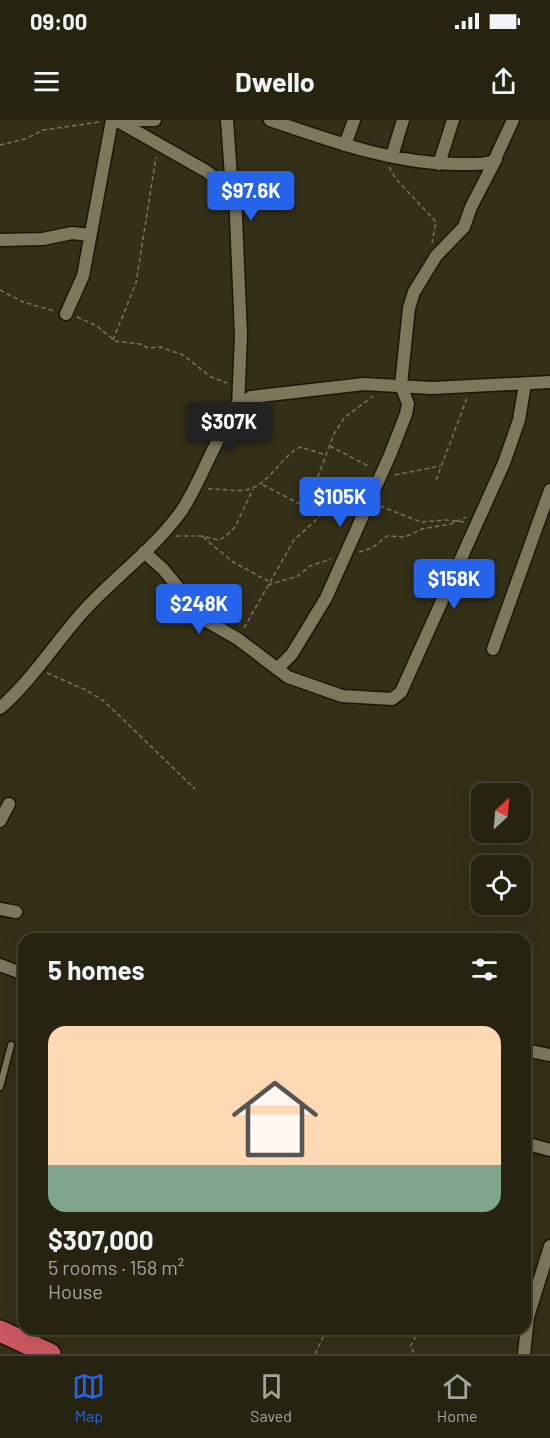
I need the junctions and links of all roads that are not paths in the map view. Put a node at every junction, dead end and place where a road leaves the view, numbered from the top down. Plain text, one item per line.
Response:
1 (114, 120) edge
2 (155, 120) edge
3 (227, 120) edge
4 (270, 120) edge
5 (354, 120) edge
6 (403, 120) edge
7 (453, 120) edge
8 (513, 120) edge
9 (345, 145) junction
10 (387, 155) junction
11 (496, 159) junction
12 (439, 164) junction
13 (232, 190) junction
14 (90, 235) junction
15 (0, 240) edge
16 (66, 314) road end
17 (550, 382) edge
18 (396, 384) junction
19 (525, 384) junction
20 (238, 407) junction
21 (550, 490) edge
22 (144, 552) junction
23 (493, 649) dead end
24 (277, 669) junction
25 (0, 708) edge
26 (9, 804) dead end
27 (0, 821) edge
28 (0, 909) edge
29 (16, 912) dead end
30 (0, 965) edge
31 (18, 972) edge
32 (11, 1045) dead end
33 (531, 1051) edge
34 (550, 1055) edge
35 (0, 1087) edge
36 (531, 1145) edge
37 (550, 1150) edge
38 (550, 1246) edge
39 (531, 1301) edge
40 (0, 1331) edge
41 (525, 1335) edge
42 (50, 1354) edge
43 (524, 1354) edge

1 - 2 street
1 - 13 street
1 - 14 street
3 - 13 street
4 - 9 street
5 - 9 street
6 - 10 street
7 - 12 street
8 - 11 street
9 - 10 street
10 - 12 street
11 - 12 street
11 - 18 street
13 - 20 street
14 - 15 street
14 - 16 street
17 - 19 street
18 - 19 street
18 - 20 street
18 - 24 street
19 - 24 street
20 - 22 street
21 - 23 street
22 - 24 street
22 - 25 street
26 - 27 street
28 - 29 street
30 - 31 street
32 - 35 lane
33 - 34 street
36 - 37 street
38 - 39 street
40 - 42 highway
41 - 43 street

